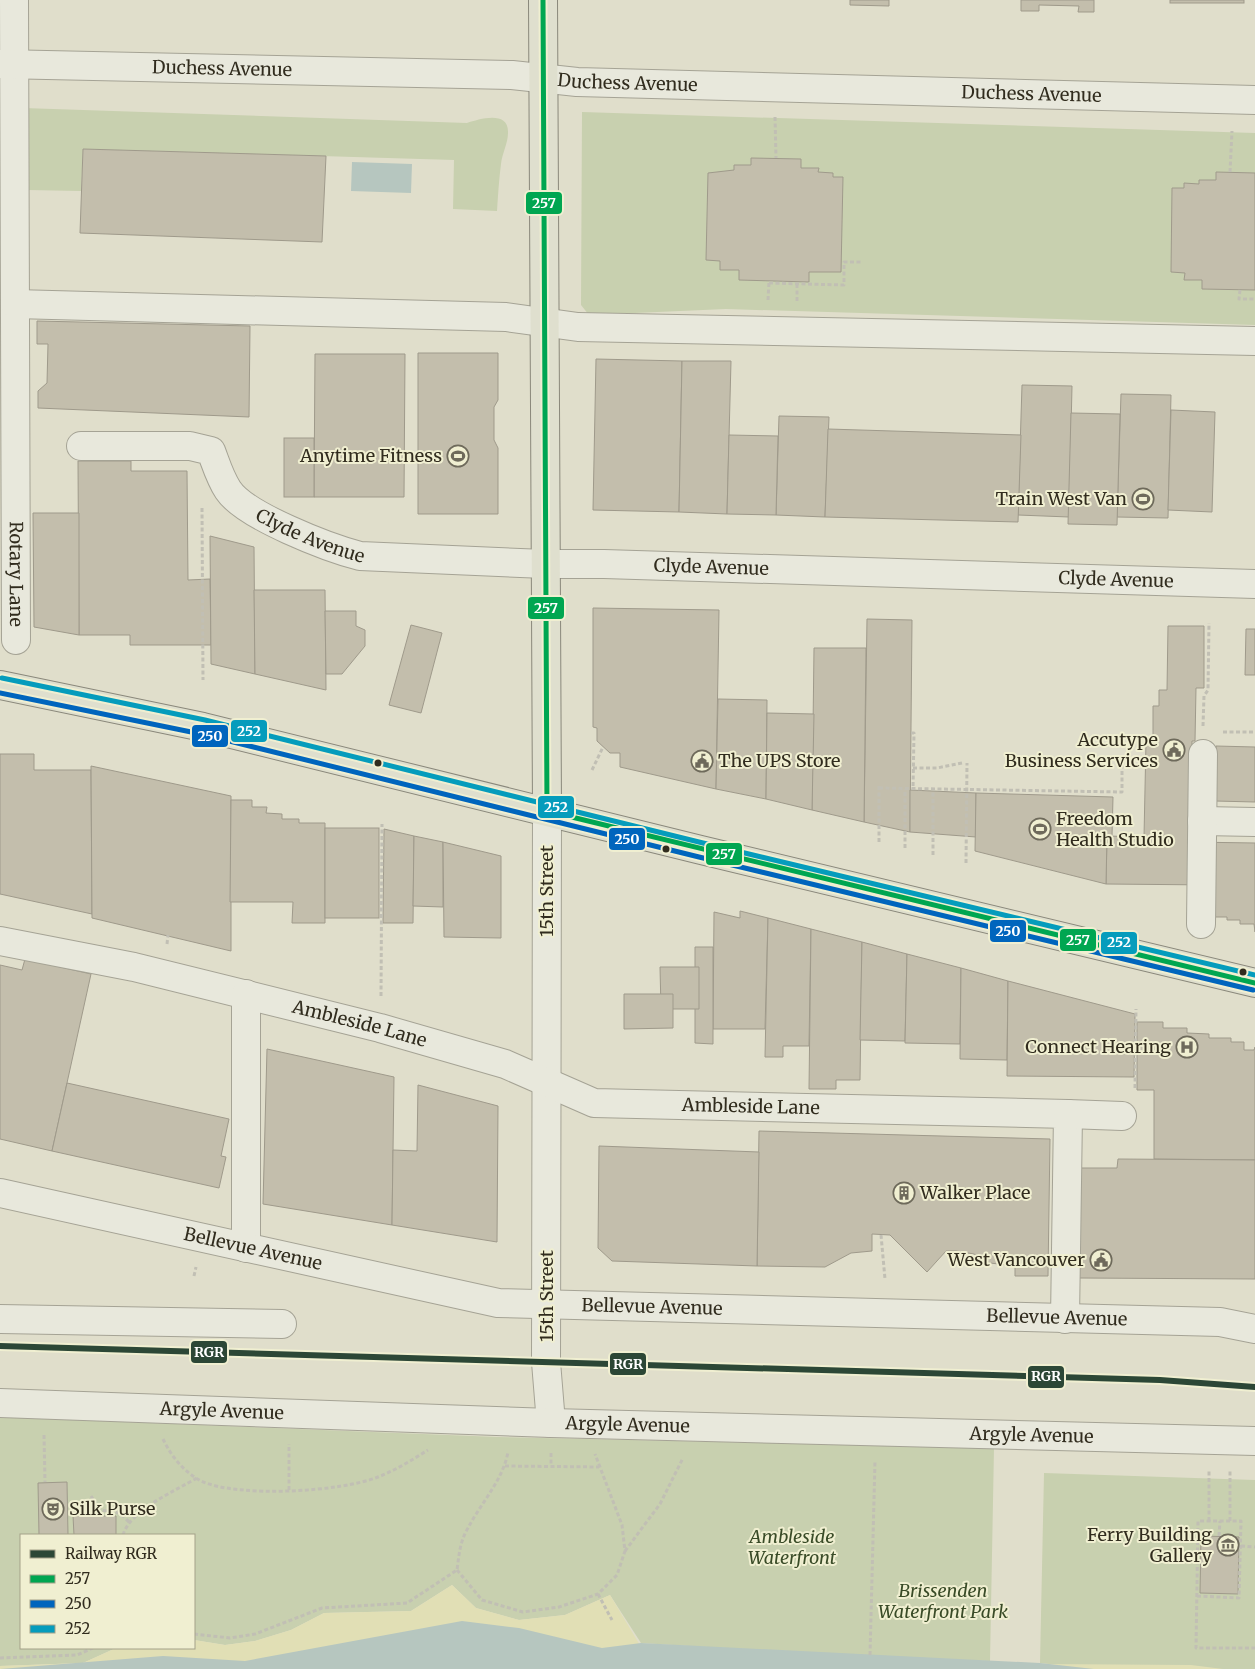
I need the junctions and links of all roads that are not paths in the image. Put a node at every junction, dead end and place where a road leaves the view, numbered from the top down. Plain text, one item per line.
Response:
1 (14, 0) edge
2 (543, 0) edge
3 (7, 64) edge
4 (544, 78) junction
5 (1255, 100) edge
6 (15, 304) junction
7 (545, 323) junction
8 (1255, 341) edge
9 (7, 416) edge
10 (80, 446) dead end
11 (545, 564) junction
12 (1255, 584) edge
13 (16, 640) dead end
14 (0, 685) edge
15 (1208, 739) road end
16 (547, 811) junction
17 (1202, 820) junction
18 (1255, 822) edge
19 (1201, 924) dead end
20 (0, 941) edge
21 (1255, 983) edge
22 (246, 994) junction
23 (548, 1083) junction
24 (1068, 1114) junction
25 (1122, 1116) road end
26 (0, 1193) edge
27 (246, 1248) junction
28 (547, 1305) junction
29 (0, 1319) edge
30 (1065, 1319) junction
31 (282, 1324) dead end
32 (1255, 1329) edge
33 (0, 1403) edge
34 (551, 1423) junction
35 (1255, 1441) edge

1 - 3 street, Rotary Lane
2 - 4 main road, 15th Street
3 - 4 street, Duchess Avenue
3 - 6 street, Rotary Lane
4 - 5 street, Duchess Avenue
4 - 7 main road, 15th Street
6 - 7 street
6 - 9 street, Rotary Lane
7 - 8 street
7 - 11 main road, 15th Street
9 - 13 street, Rotary Lane
10 - 11 street, Clyde Avenue
11 - 12 street, Clyde Avenue
11 - 16 main road, 15th Street
14 - 16 main road
15 - 17 street
16 - 21 main road
16 - 23 street, 15th Street
17 - 18 street
17 - 19 street
20 - 22 street, Ambleside Lane
22 - 23 street, Ambleside Lane
22 - 27 street
23 - 24 street, Ambleside Lane
23 - 28 street, 15th Street
24 - 25 street, Ambleside Lane
24 - 30 street
26 - 27 street, Bellevue Avenue
27 - 28 street, Bellevue Avenue
28 - 30 street, Bellevue Avenue
28 - 34 street, 15th Street
29 - 31 street
30 - 32 street, Bellevue Avenue
33 - 34 street, Argyle Avenue
34 - 35 street, Argyle Avenue

